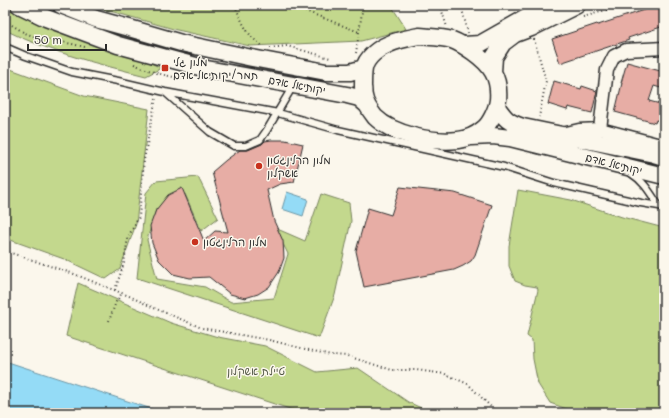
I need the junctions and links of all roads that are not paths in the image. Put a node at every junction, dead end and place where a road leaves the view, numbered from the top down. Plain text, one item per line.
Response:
1 (19, 5) edge
2 (61, 5) edge
3 (549, 5) edge
4 (577, 5) edge
5 (466, 40) junction
6 (5, 47) edge
7 (664, 48) edge
8 (364, 68) junction
9 (493, 72) junction
10 (294, 84) junction
11 (165, 92) junction
12 (368, 105) junction
13 (497, 107) junction
14 (278, 113) junction
15 (600, 129) junction
16 (562, 134) junction
17 (470, 137) junction
18 (664, 146) edge
19 (664, 157) edge
20 (612, 164) junction
21 (664, 176) edge
22 (662, 207) edge

1 - 10 main road, יקותיאל אדם
2 - 8 main road, יקותיאל אדם
3 - 5 main road
4 - 9 main road
5 - 8 main road
5 - 9 main road
6 - 11 lane
7 - 15 street
8 - 12 main road
9 - 13 main road
10 - 12 main road, יקותיאל אדם
10 - 14 lane
11 - 14 lane
11 - 14 lane
12 - 17 main road
13 - 16 main road, יקותיאל אדם
13 - 17 main road
14 - 22 lane
15 - 16 street
15 - 18 street
16 - 19 main road, יקותיאל אדם
17 - 20 main road, יקותיאל אדם
20 - 21 main road, יקותיאל אדם
20 - 22 lane

